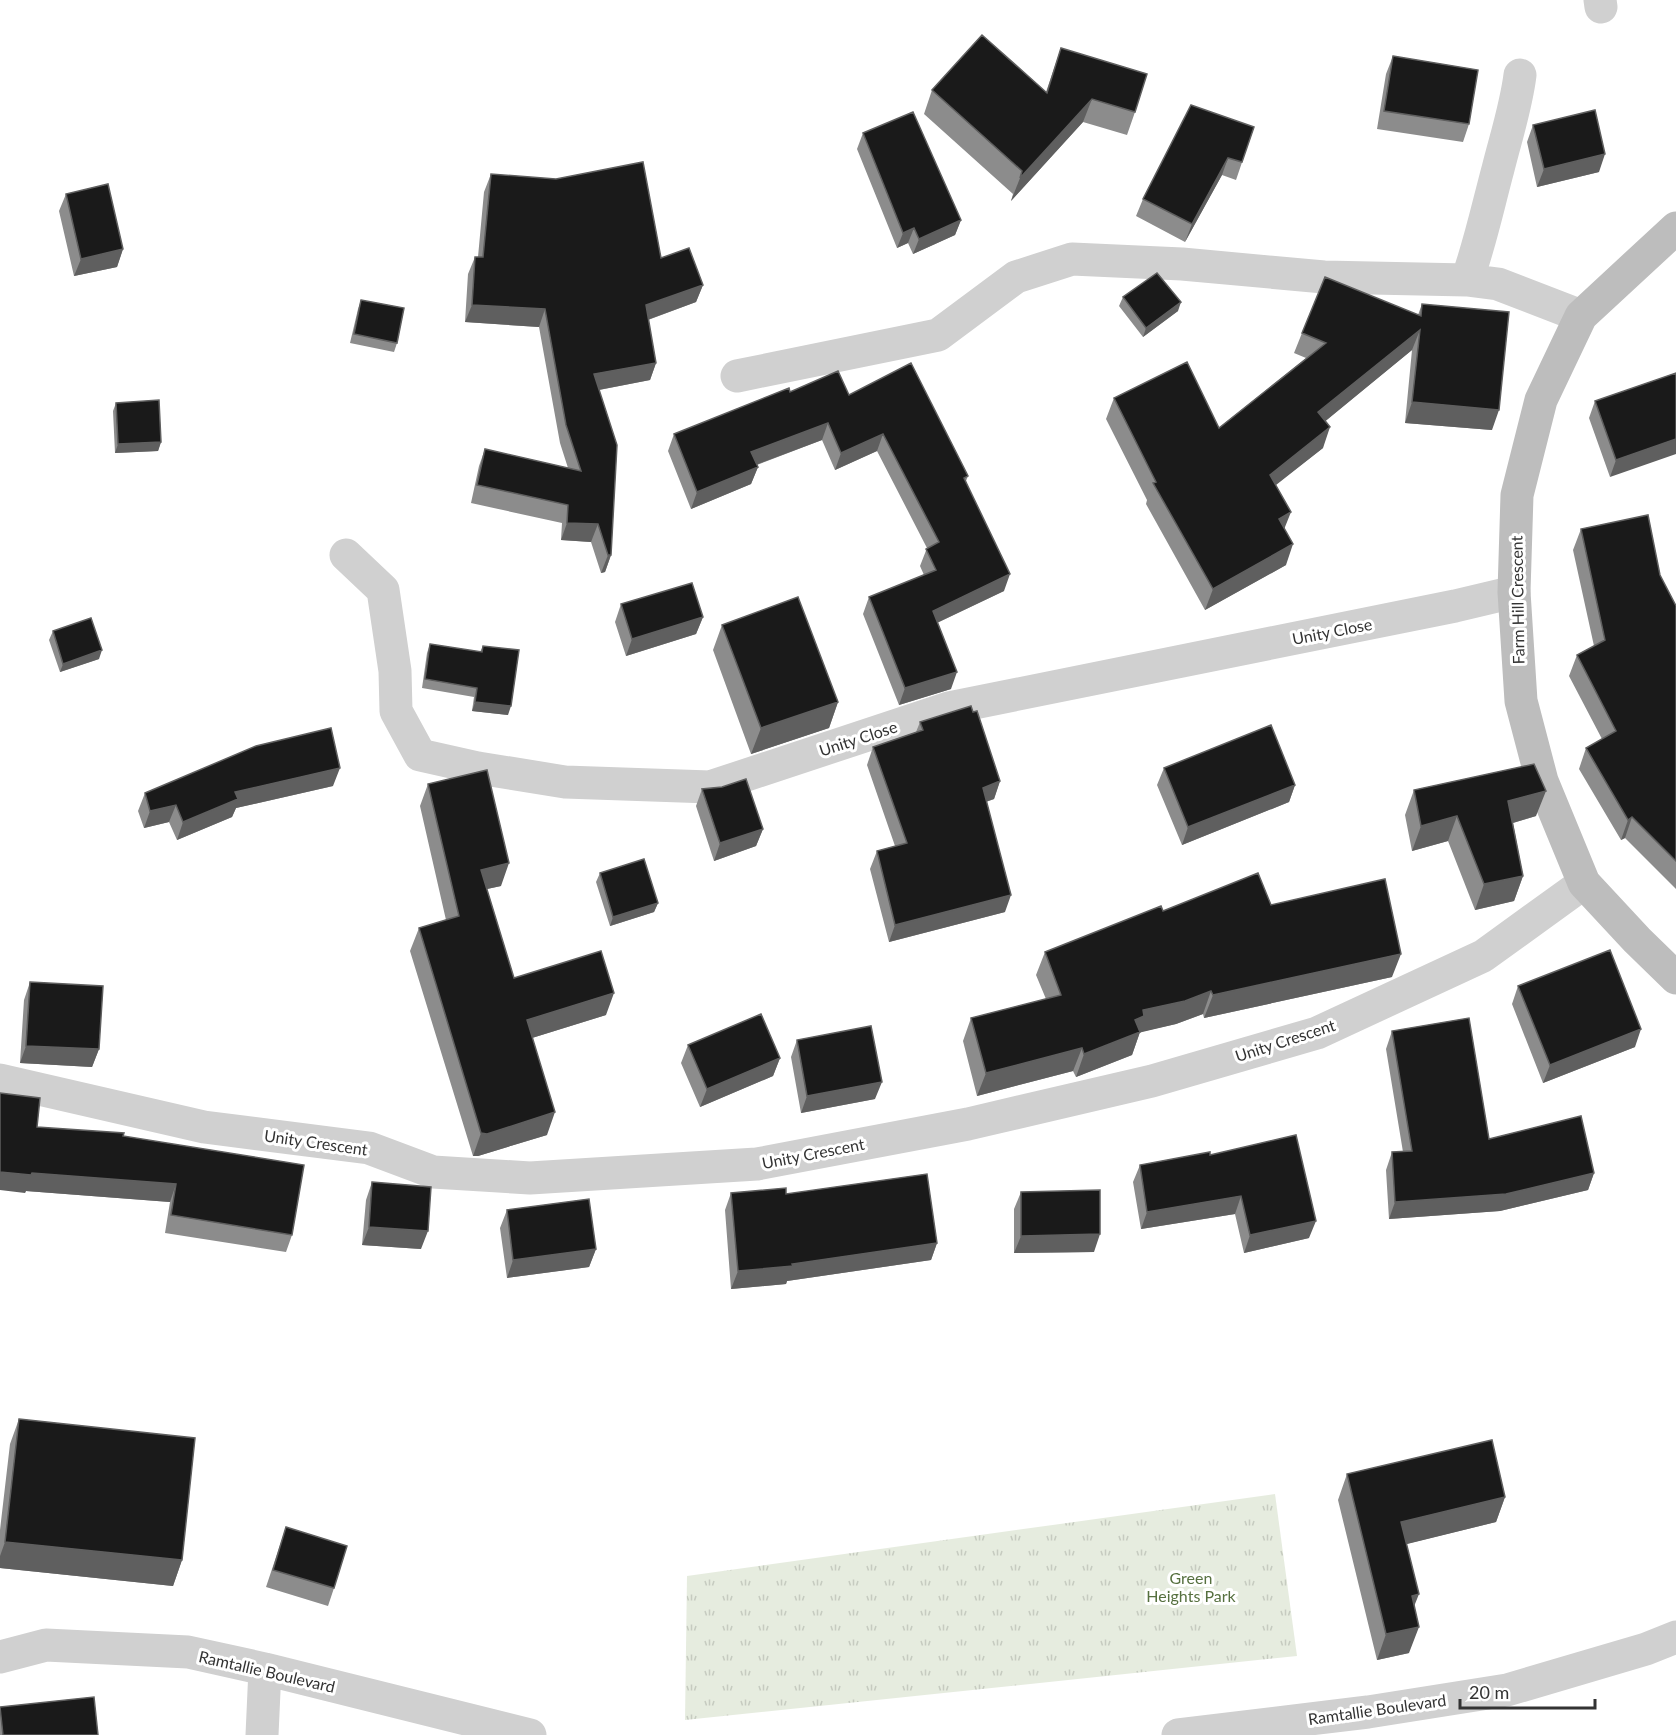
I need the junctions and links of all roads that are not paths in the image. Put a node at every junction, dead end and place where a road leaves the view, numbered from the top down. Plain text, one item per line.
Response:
1 (1520, 75) dead end
2 (1676, 228) edge
3 (1467, 280) junction
4 (1581, 316) junction
5 (737, 376) dead end
6 (346, 555) dead end
7 (1514, 592) junction
8 (1584, 883) junction
9 (1676, 978) edge
10 (0, 1080) edge
11 (1676, 1637) edge
12 (0, 1657) edge
13 (264, 1669) junction
14 (262, 1735) edge
15 (530, 1735) edge
16 (1178, 1735) edge

1 - 3 street
2 - 4 street, Farm Hill Crescent
3 - 4 street
3 - 5 street
4 - 7 street, Farm Hill Crescent
6 - 7 street, Unity Close
7 - 8 street, Farm Hill Crescent
8 - 9 street, Farm Hill Crescent
8 - 10 street, Unity Crescent
11 - 16 street, Ramtallie Boulevard
12 - 13 street, Ramtallie Boulevard
13 - 14 street
13 - 15 street, Ramtallie Boulevard

